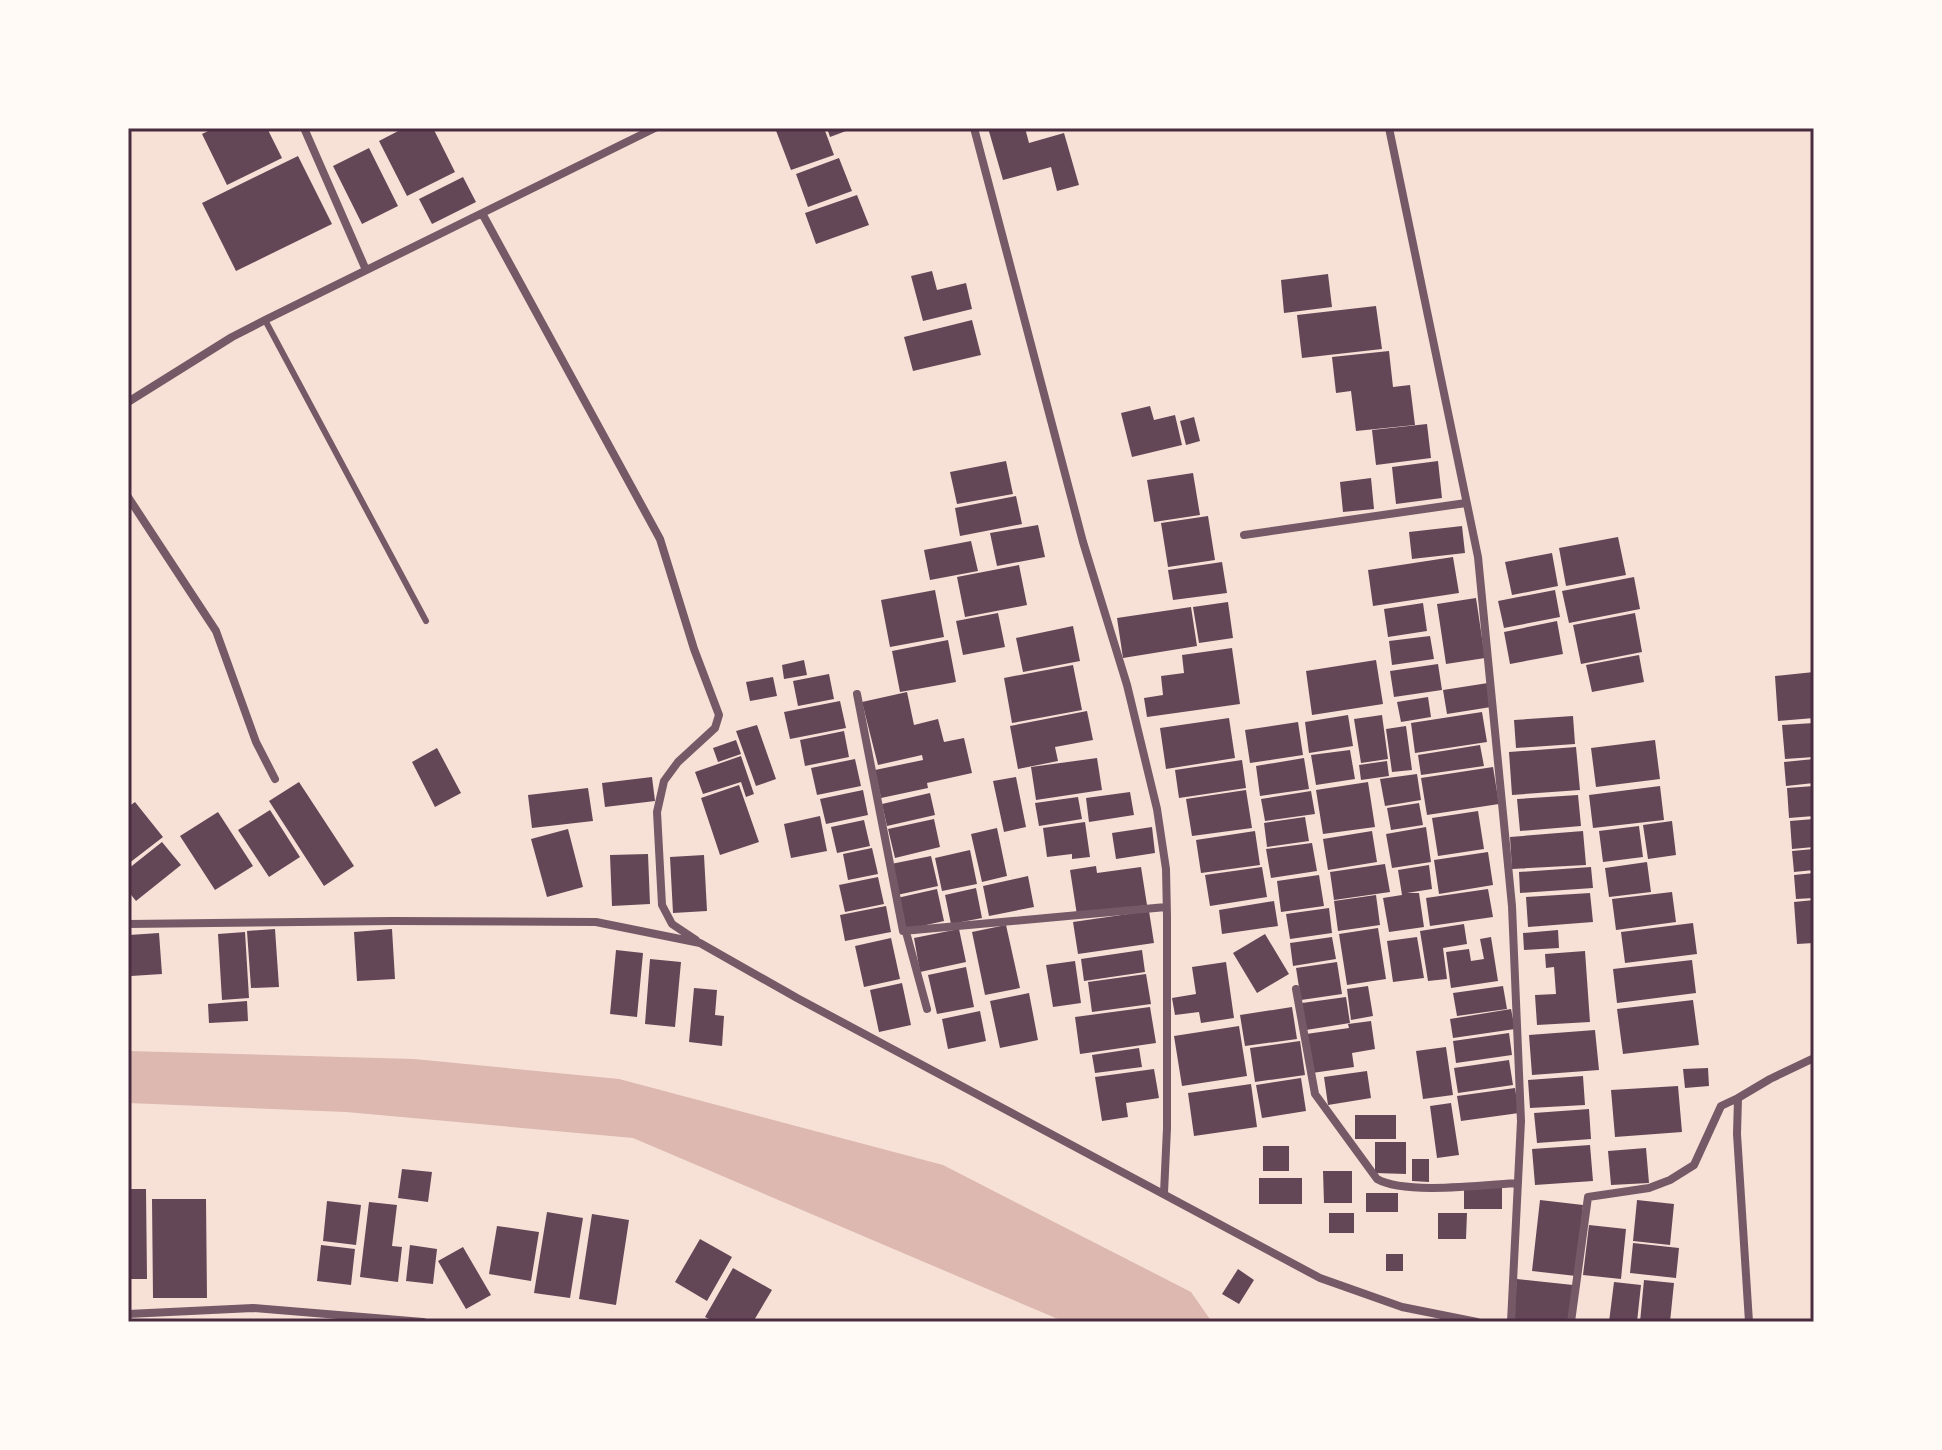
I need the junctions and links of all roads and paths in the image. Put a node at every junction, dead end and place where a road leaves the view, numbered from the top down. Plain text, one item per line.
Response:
1 (304, 128) edge
2 (655, 128) edge
3 (974, 128) edge
4 (1389, 128) edge
5 (483, 215) junction
6 (366, 270) junction
7 (265, 320) junction
8 (128, 402) edge
9 (128, 497) edge
10 (1466, 503) junction
11 (1244, 535) dead end
12 (426, 621) dead end
13 (857, 694) dead end
14 (275, 779) dead end
15 (1166, 907) junction
16 (128, 923) edge
17 (906, 932) junction
18 (700, 943) junction
19 (1296, 989) dead end
20 (927, 1009) dead end
21 (1814, 1058) edge
22 (1738, 1098) junction
23 (1518, 1183) junction
24 (1164, 1193) junction
25 (128, 1314) edge
26 (423, 1322) edge
27 (1477, 1322) edge
28 (1511, 1322) edge
29 (1571, 1322) edge
30 (1749, 1322) edge

1 - 6 street
2 - 5 street
3 - 15 street
4 - 10 street
5 - 6 street
5 - 18 street
6 - 7 street
7 - 8 street
7 - 12 lane
9 - 14 street
10 - 11 street
10 - 23 street
13 - 17 street
15 - 17 street
15 - 24 street
16 - 18 street
17 - 20 street
18 - 24 street
19 - 23 street
21 - 22 street
22 - 29 street
22 - 30 street
23 - 28 street
24 - 27 street
25 - 26 street

